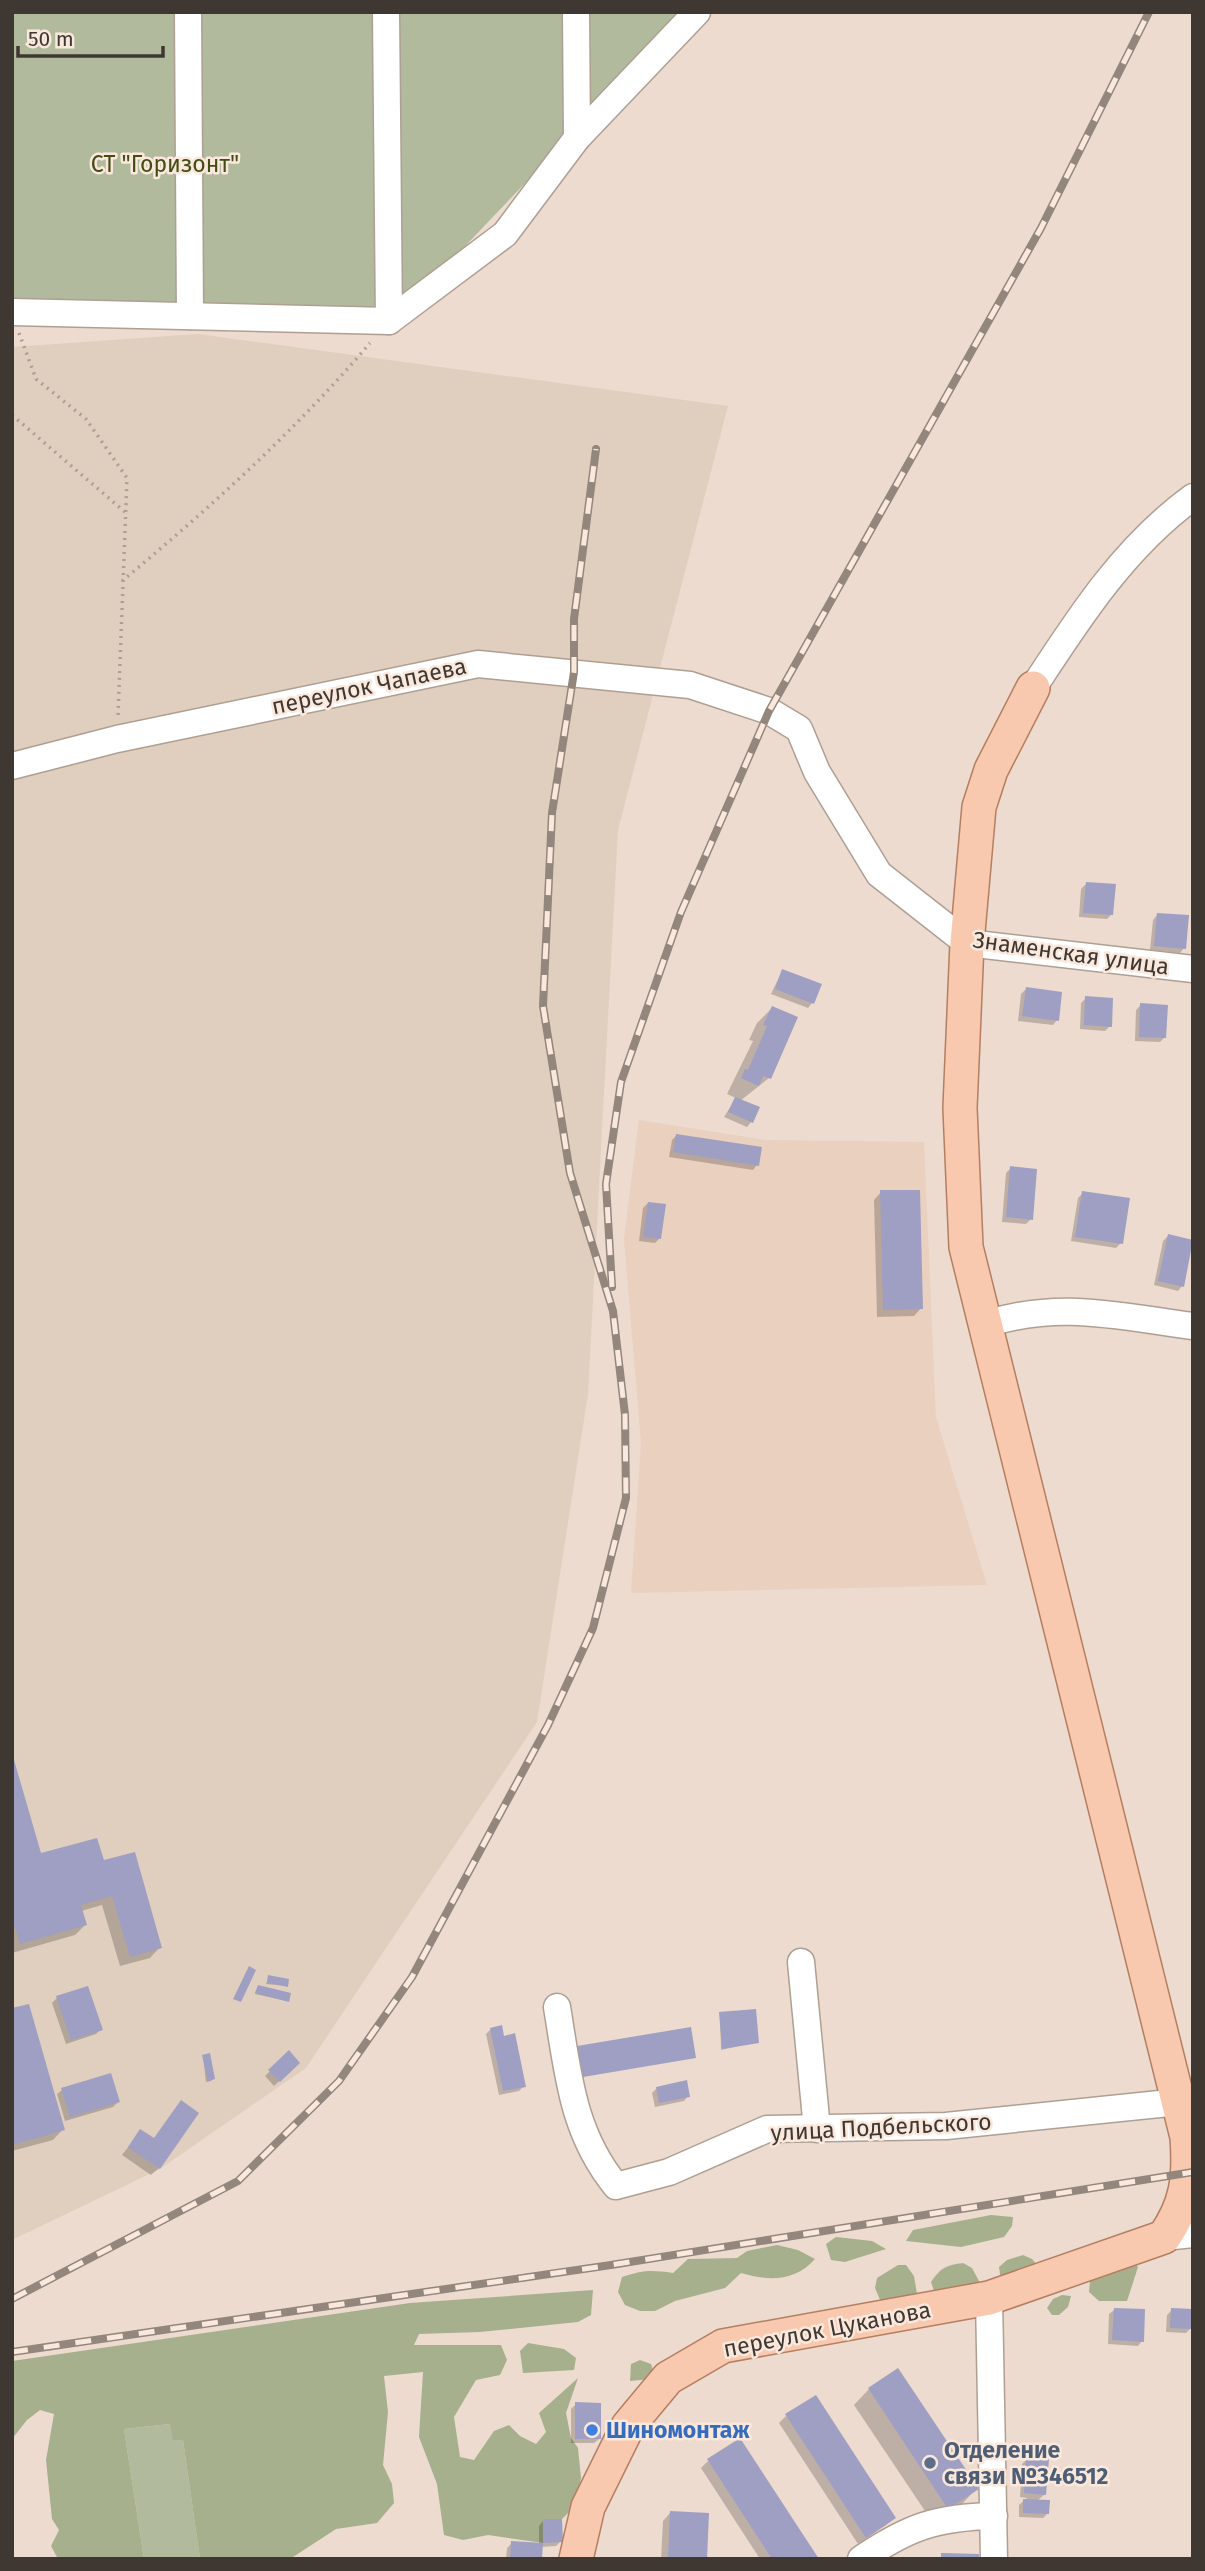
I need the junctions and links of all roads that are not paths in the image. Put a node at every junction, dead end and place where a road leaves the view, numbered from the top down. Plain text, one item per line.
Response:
1 (188, 12) edge
2 (386, 12) edge
3 (576, 12) edge
4 (697, 12) edge
5 (577, 138) junction
6 (190, 316) junction
7 (15, 320) edge
8 (388, 321) junction
9 (1193, 497) edge
10 (1032, 688) joint
11 (769, 711) joint
12 (12, 766) edge
13 (967, 943) junction
14 (1193, 969) edge
15 (983, 1325) junction
16 (1193, 1326) edge
17 (801, 1962) dead end
18 (557, 2007) dead end
19 (1178, 2102) junction
20 (817, 2129) junction
21 (1178, 2236) edge
22 (989, 2298) junction
23 (994, 2516) junction
24 (576, 2559) edge
25 (861, 2559) edge
26 (994, 2559) edge

1 - 6 street
2 - 8 street
3 - 5 street
4 - 5 street
5 - 8 street
6 - 7 street
6 - 8 street
9 - 10 street
10 - 13 main road
11 - 12 street, переулок Чапаева
11 - 13 street, Знаменская улица
13 - 14 street, Знаменская улица
13 - 15 main road
15 - 16 street
15 - 19 main road
17 - 20 street
18 - 20 street, улица Подбельского
19 - 20 street, улица Подбельского
19 - 21 main road
21 - 22 main road, переулок Цуканова
22 - 23 street
22 - 24 main road, переулок Цуканова
23 - 25 street
23 - 26 street

